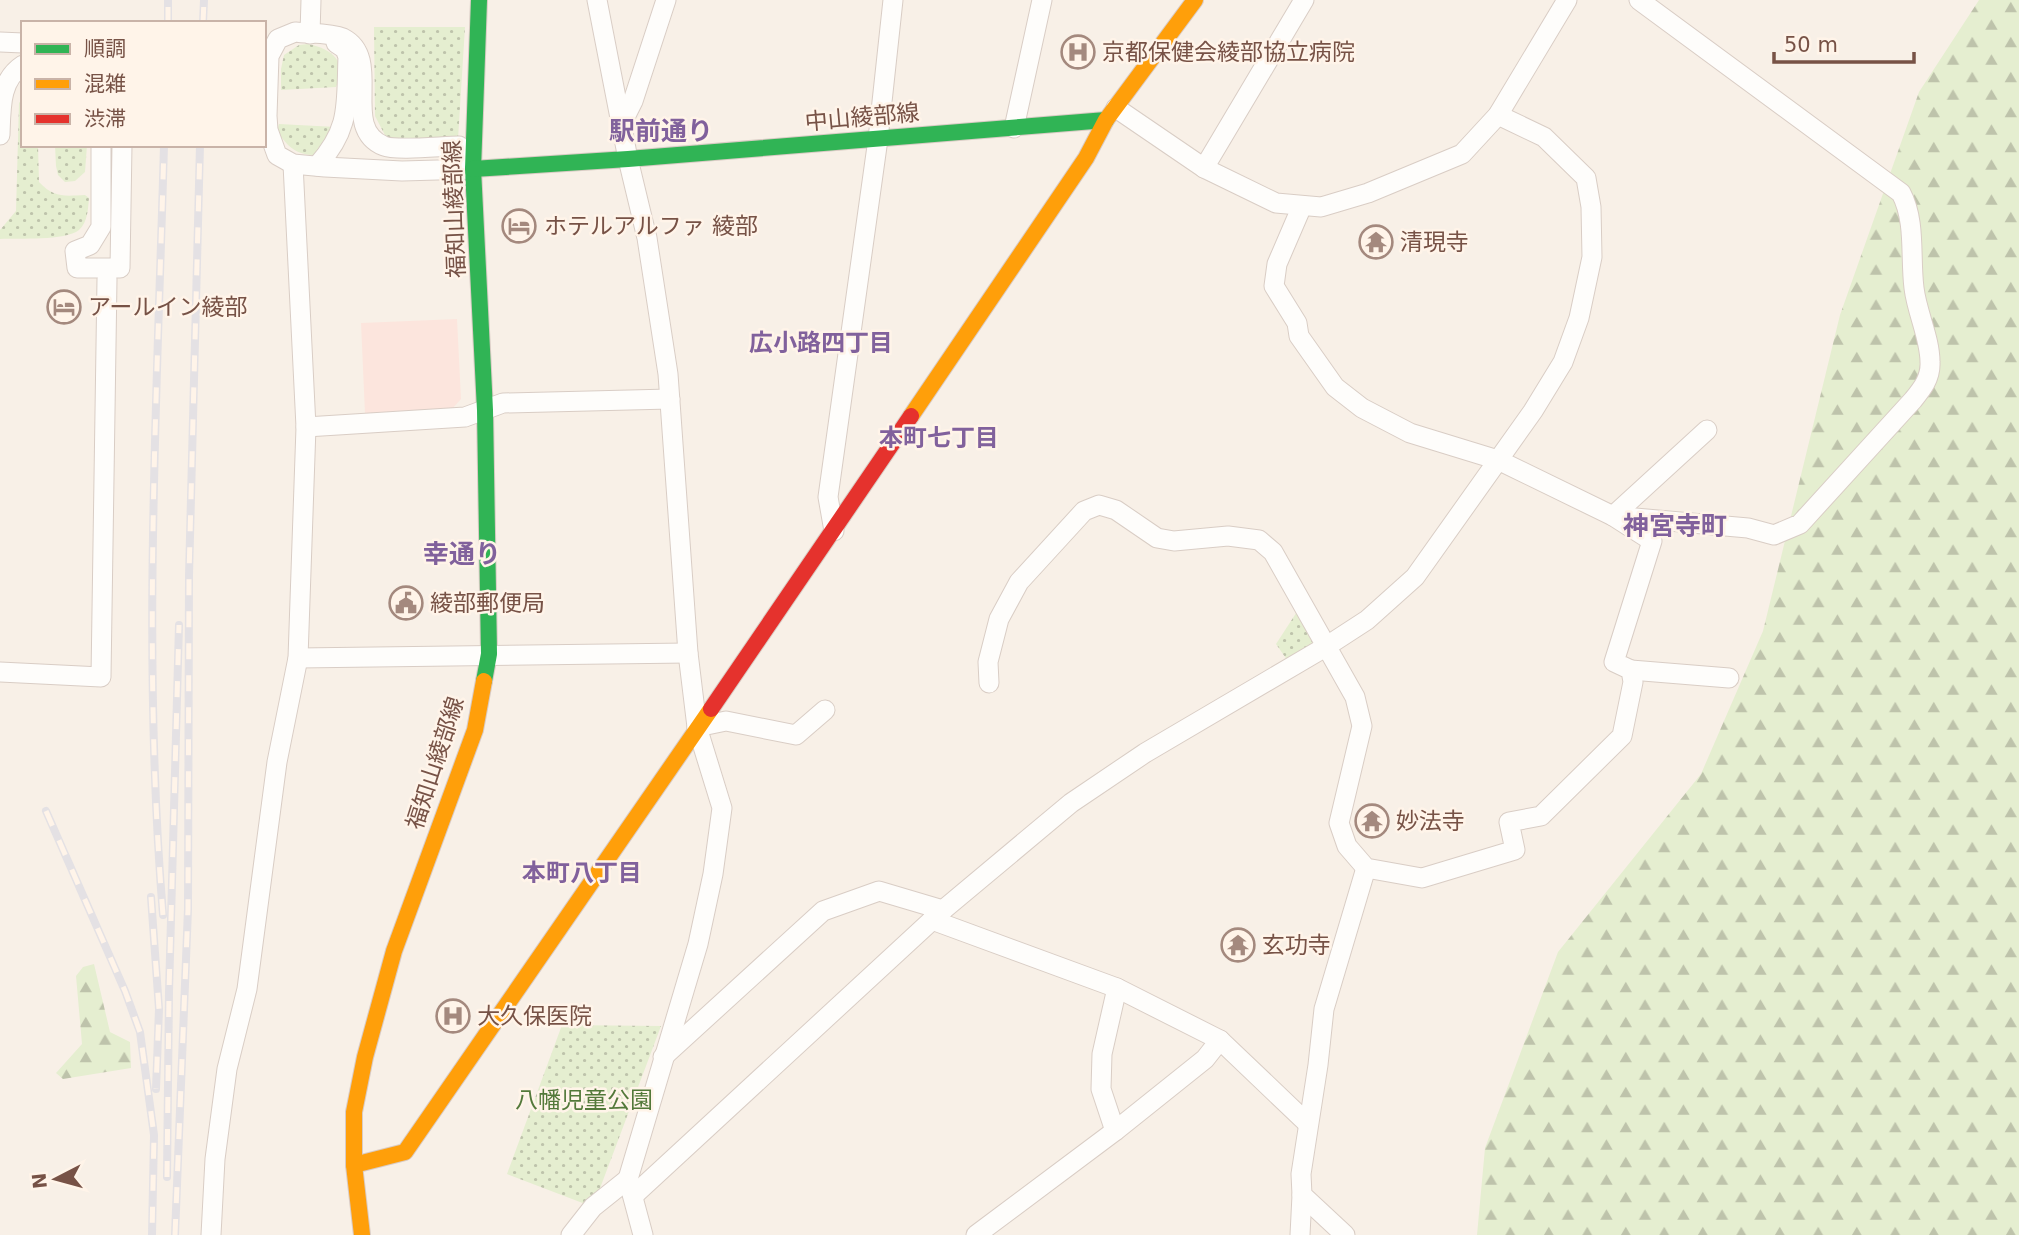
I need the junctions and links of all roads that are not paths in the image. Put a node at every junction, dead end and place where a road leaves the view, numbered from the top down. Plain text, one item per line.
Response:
1 (311, 0) edge
2 (479, 0) edge
3 (597, 0) edge
4 (666, 0) edge
5 (893, 0) edge
6 (1042, 0) edge
7 (1195, 0) edge
8 (1304, 0) edge
9 (1567, 0) edge
10 (1639, 0) edge
11 (314, 34) junction
12 (0, 42) edge
13 (21, 43) edge
14 (21, 66) edge
15 (1111, 114) junction
16 (1498, 115) junction
17 (622, 123) junction
18 (1014, 128) junction
19 (0, 135) edge
20 (878, 139) junction
21 (101, 147) edge
22 (122, 147) edge
23 (628, 159) junction
24 (292, 164) junction
25 (317, 166) junction
26 (1203, 168) junction
27 (472, 169) junction
28 (1302, 206) junction
29 (107, 279) dead end
30 (670, 399) junction
31 (485, 410) junction
32 (306, 427) junction
33 (1707, 430) dead end
34 (1498, 460) junction
35 (1613, 516) junction
36 (834, 531) junction
37 (1327, 646) junction
38 (688, 653) junction
39 (489, 654) junction
40 (298, 658) junction
41 (1631, 670) junction
42 (0, 672) edge
43 (1729, 678) dead end
44 (989, 683) dead end
45 (825, 710) dead end
46 (697, 727) junction
47 (1366, 868) junction
48 (937, 915) junction
49 (1117, 988) junction
50 (1220, 1040) junction
51 (663, 1058) junction
52 (1307, 1123) junction
53 (1115, 1131) junction
54 (354, 1165) junction
55 (631, 1187) junction
56 (1302, 1195) junction
57 (211, 1235) edge
58 (362, 1235) edge
59 (571, 1235) edge
60 (643, 1235) edge
61 (976, 1235) edge
62 (1300, 1235) edge
63 (1345, 1235) edge

1 - 11 street
2 - 27 main road, 福知山綾部線
3 - 17 street
4 - 17 street
5 - 20 street
6 - 18 street
7 - 15 main road
8 - 26 street
9 - 16 street
10 - 35 street
11 - 24 street
11 - 25 street
11 - 27 street
12 - 13 street
14 - 19 street
15 - 18 main road, 中山綾部線
15 - 26 street
15 - 36 main road
16 - 28 street
16 - 34 street
17 - 23 street
18 - 20 main road, 中山綾部線
20 - 23 main road, 中山綾部線
20 - 36 street
21 - 22 street
23 - 27 main road, 中山綾部線
23 - 30 street
24 - 25 street
24 - 32 street
25 - 27 street
26 - 28 street
27 - 31 main road, 福知山綾部線
28 - 34 street
29 - 42 street
30 - 31 street
30 - 38 street
31 - 32 street
31 - 39 main road, 福知山綾部線
32 - 40 street
33 - 35 street
34 - 35 street
34 - 37 street
35 - 41 street
36 - 46 main road
37 - 44 street
37 - 47 street
37 - 48 street
38 - 39 street
38 - 46 street
39 - 40 street
39 - 54 main road, 福知山綾部線
40 - 57 street
41 - 43 street
41 - 47 street
45 - 46 street
46 - 51 street
46 - 54 main road
47 - 52 street
48 - 49 street
48 - 51 street
48 - 55 street
49 - 50 street
49 - 53 street
50 - 52 street
50 - 53 street
51 - 55 street
52 - 56 street
53 - 61 street
54 - 58 main road, 福知山綾部線
55 - 59 street
55 - 60 street
56 - 62 street
56 - 63 street

